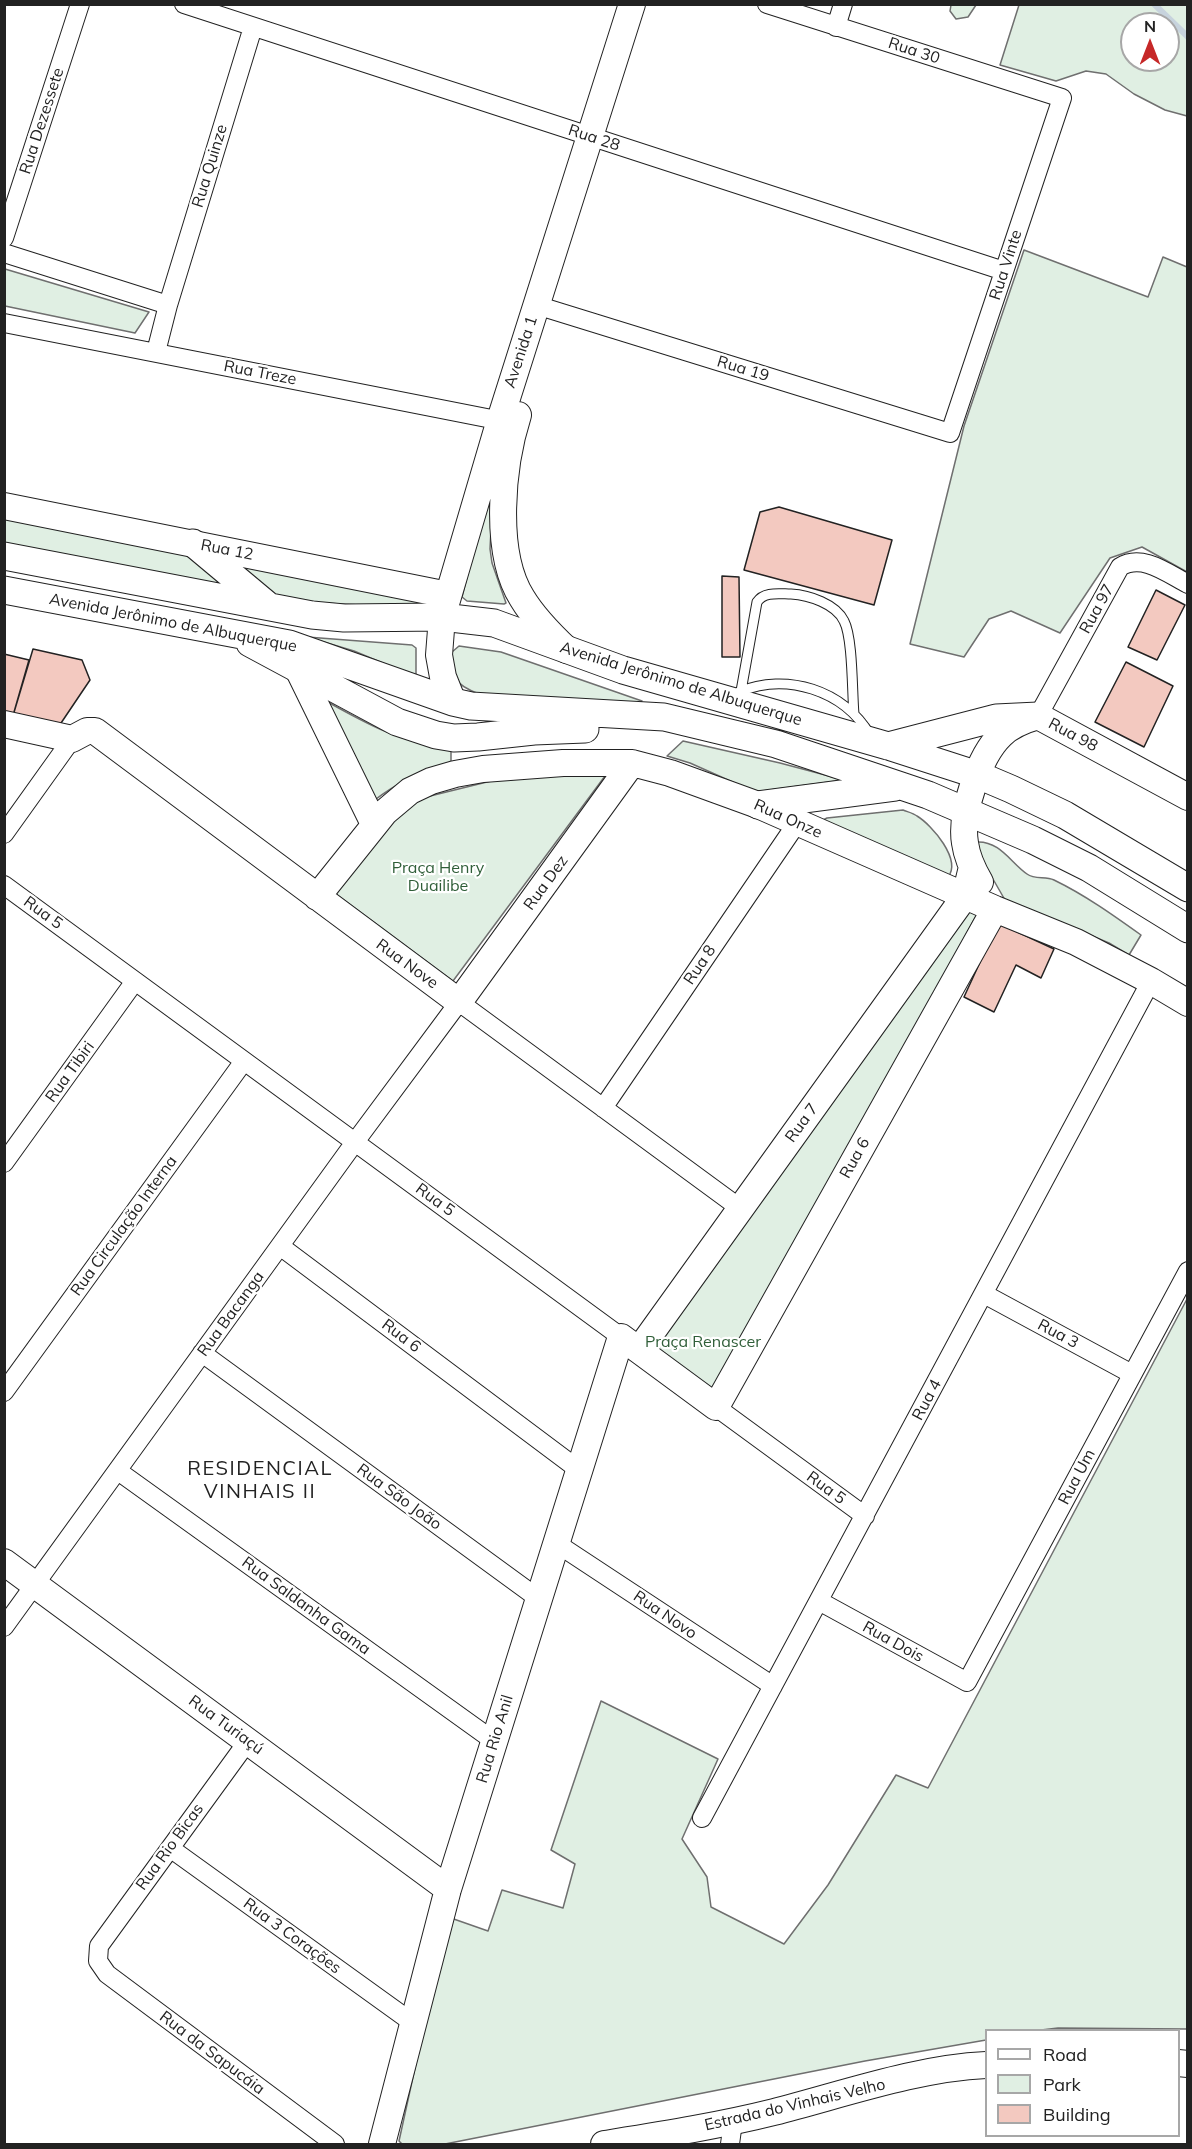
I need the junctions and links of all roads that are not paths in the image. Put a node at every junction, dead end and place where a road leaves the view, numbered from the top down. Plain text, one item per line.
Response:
1 (80, 4) edge
2 (184, 4) edge
3 (632, 4) edge
4 (648, 4) edge
5 (766, 4) edge
6 (843, 4) edge
7 (253, 27) junction
8 (836, 27) junction
9 (1062, 98) joint
10 (597, 139) junction
11 (4, 238) edge
12 (4, 253) edge
13 (1004, 271) junction
14 (168, 305) junction
15 (544, 308) junction
16 (4, 323) edge
17 (156, 352) junction
18 (507, 422) junction
19 (950, 433) joint
20 (4, 506) edge
21 (193, 543) junction
22 (4, 556) edge
23 (1188, 584) edge
24 (4, 590) edge
25 (445, 606) junction
26 (269, 607) junction
27 (228, 631) junction
28 (567, 650) junction
29 (299, 671) junction
30 (734, 695) junction
31 (453, 702) junction
32 (854, 714) junction
33 (1038, 716) junction
34 (4, 724) edge
35 (72, 739) junction
36 (776, 744) junction
37 (881, 745) junction
38 (632, 763) junction
39 (978, 776) junction
40 (902, 786) junction
41 (1188, 797) edge
42 (758, 805) junction
43 (966, 810) junction
44 (797, 823) junction
45 (374, 824) junction
46 (4, 834) edge
47 (972, 867) junction
48 (4, 885) edge
49 (1188, 888) edge
50 (965, 896) junction
51 (317, 897) junction
52 (995, 909) junction
53 (1188, 929) edge
54 (135, 981) junction
55 (1151, 981) junction
56 (459, 1002) junction
57 (1188, 1003) edge
58 (244, 1060) junction
59 (603, 1108) junction
60 (355, 1142) junction
61 (4, 1163) edge
62 (741, 1209) junction
63 (280, 1246) junction
64 (1188, 1271) edge
65 (984, 1294) junction
66 (630, 1344) junction
67 (202, 1353) junction
68 (1132, 1374) junction
69 (4, 1392) edge
70 (716, 1407) junction
71 (579, 1470) junction
72 (118, 1471) junction
73 (865, 1516) junction
74 (556, 1543) junction
75 (4, 1562) edge
76 (35, 1584) junction
77 (539, 1599) junction
78 (819, 1601) junction
79 (4, 1627) edge
80 (967, 1682) joint
81 (773, 1686) junction
82 (248, 1741) junction
83 (495, 1741) junction
84 (702, 1818) dead end
85 (170, 1848) junction
86 (448, 1889) junction
87 (98, 1955) joint
88 (413, 2023) junction
89 (985, 2065) edge
90 (731, 2133) edge
91 (335, 2145) edge
92 (382, 2145) edge
93 (604, 2145) edge

1 - 11 street, Rua Dezessete
2 - 7 street, Rua 28
3 - 10 street, Avenida 1
4 - 10 street, Avenida 1
5 - 8 street, Rua 30
6 - 8 street
7 - 10 street, Rua 28
7 - 14 street, Rua Quinze
8 - 9 street, Rua 30
9 - 13 street, Rua Vinte
10 - 13 street, Rua 28
10 - 15 street, Avenida 1
12 - 14 street
13 - 19 street, Rua Vinte
14 - 17 street, Rua Quinze
15 - 18 street, Avenida 1
15 - 19 street, Rua 19
16 - 17 street, Rua Treze
17 - 18 street, Rua Treze
18 - 25 street, Avenida 1
18 - 28 street, Avenida 1
20 - 21 street, Rua 12
21 - 25 street, Rua 12
21 - 26 main road
22 - 26 main road, Avenida Jerônimo de Albuquerque
23 - 33 street, Rua 97
24 - 27 main road, Avenida Jerônimo de Albuquerque
25 - 26 main road, Avenida Jerônimo de Albuquerque
25 - 28 main road, Avenida Jerônimo de Albuquerque
25 - 31 street, Avenida 1
27 - 29 main road
27 - 31 main road, Avenida Jerônimo de Albuquerque
28 - 30 main road, Avenida Jerônimo de Albuquerque
29 - 36 main road
29 - 45 street
30 - 32 lane
30 - 32 lane
30 - 37 main road, Avenida Jerônimo de Albuquerque
31 - 36 main road, Avenida Jerônimo de Albuquerque
32 - 37 lane
33 - 37 main road
33 - 39 street, Rua 98
33 - 41 street, Rua 98
34 - 35 street, Rua Nove
35 - 46 street
35 - 51 street, Rua Nove
36 - 40 main road, Avenida Jerônimo de Albuquerque
37 - 39 main road, Avenida Jerônimo de Albuquerque
38 - 42 street, Rua Onze
38 - 45 street, Rua Onze
38 - 56 street, Rua Dez
39 - 43 street, Rua 98
39 - 49 main road, Avenida Jerônimo de Albuquerque
40 - 42 main road
40 - 43 main road, Avenida Jerônimo de Albuquerque
42 - 44 street, Rua Onze
43 - 47 street, Rua 98
43 - 53 main road, Avenida Jerônimo de Albuquerque
44 - 50 street, Rua Onze
44 - 59 street, Rua 8
45 - 51 street, Rua Onze
47 - 50 street
47 - 52 street
48 - 54 street, Rua 5
50 - 52 street, Rua Onze
50 - 62 street, Rua 7
51 - 56 street, Rua Nove
52 - 55 street, Rua Onze
52 - 70 street, Rua 6
54 - 58 street, Rua 5
54 - 61 street, Rua Tibiri
55 - 57 street, Rua Onze
55 - 65 street, Rua 4
56 - 59 street, Rua Nove
56 - 60 street, Rua Bacanga
58 - 60 street, Rua 5
58 - 69 street, Rua Circulação Interna
59 - 62 street, Rua Nove
60 - 63 street, Rua Bacanga
60 - 66 street, Rua 5
62 - 66 street, Rua 7
63 - 67 street, Rua Bacanga
63 - 71 street, Rua 6
64 - 68 street, Rua Um
65 - 68 street, Rua 3
65 - 73 street, Rua 4
66 - 70 street, Rua 5
66 - 71 street, Rua Rio Anil
67 - 72 street, Rua Bacanga
67 - 77 street, Rua São João
68 - 80 street, Rua Um
70 - 73 street, Rua 5
71 - 74 street, Rua Rio Anil
72 - 76 street, Rua Bacanga
72 - 83 street, Rua Saldanha Gama
73 - 78 street, Rua 4
74 - 77 street, Rua Rio Anil
74 - 81 street, Rua Novo
75 - 76 street, Rua Turiaçú
76 - 79 street, Rua Bacanga
76 - 82 street, Rua Turiaçú
77 - 83 street, Rua Rio Anil
78 - 80 street, Rua Dois
78 - 81 street, Rua 4
81 - 84 street, Rua 4
82 - 85 street, Rua Rio Bicas
82 - 86 street, Rua Turiaçú
83 - 86 street, Rua Rio Anil
85 - 87 street, Rua Rio Bicas
85 - 88 street, Rua 3 Corações
86 - 88 street, Rua Rio Anil
87 - 91 street, Rua da Sapucáia
88 - 92 street, Rua Rio Anil
89 - 90 street, Estrada do Vinhais Velho
90 - 93 street, Estrada do Vinhais Velho

